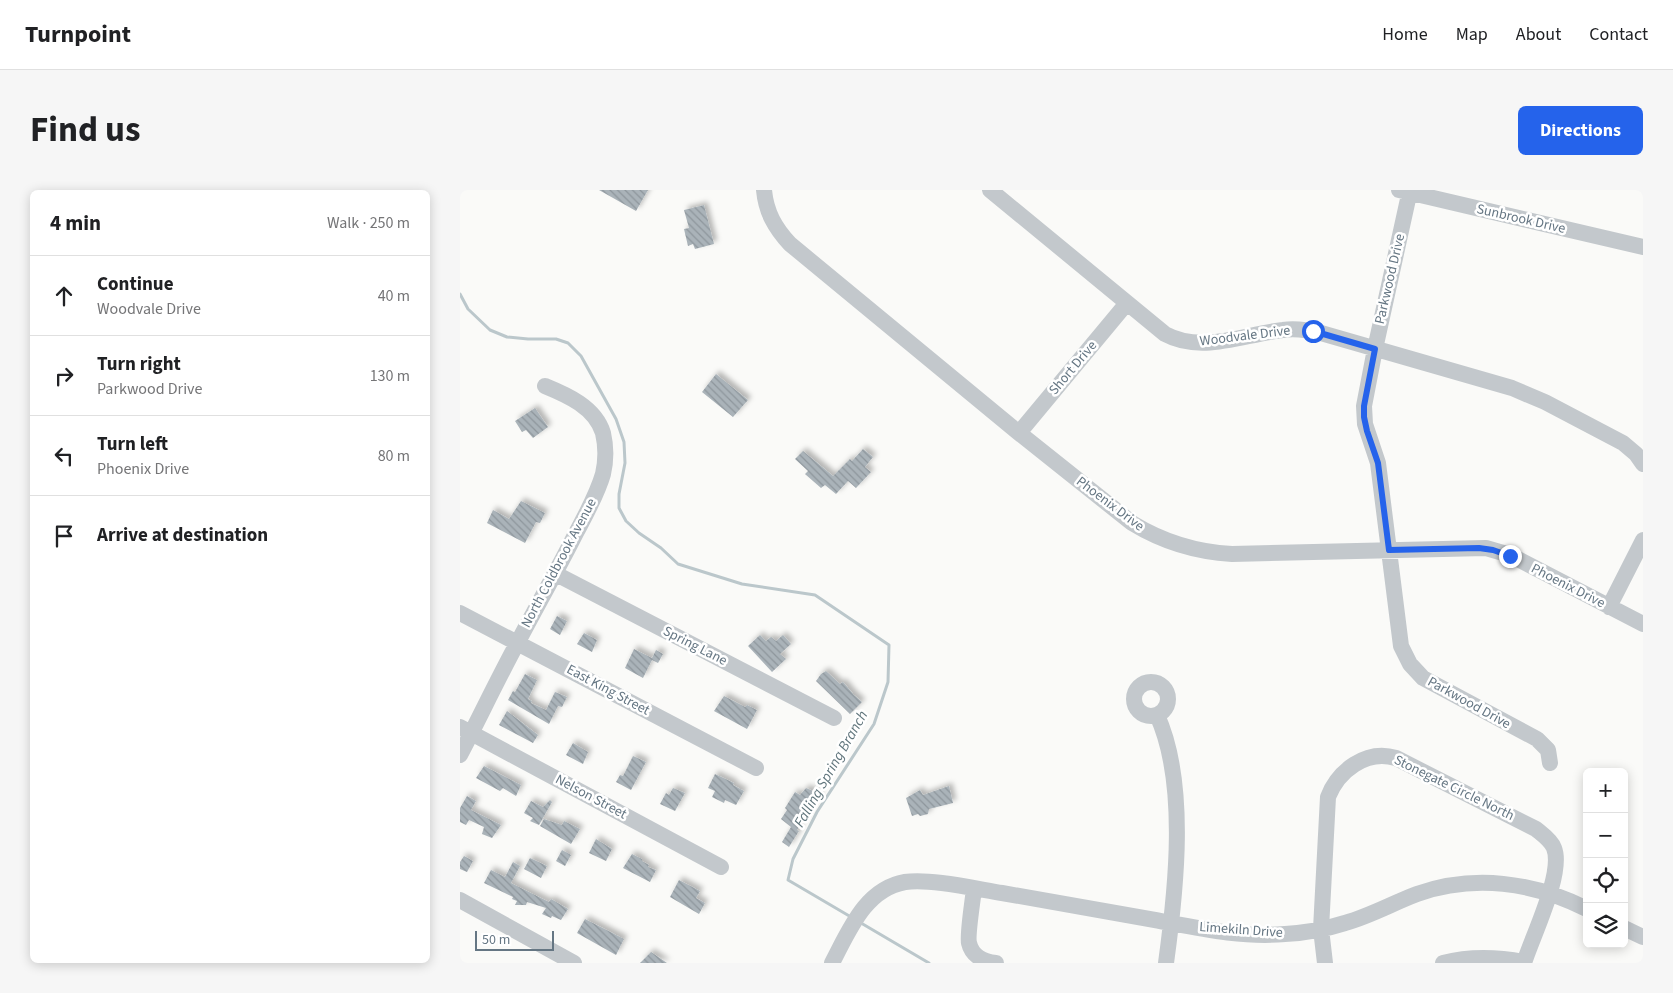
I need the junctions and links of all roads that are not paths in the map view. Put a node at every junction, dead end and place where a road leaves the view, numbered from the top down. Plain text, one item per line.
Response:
1 (764, 190) edge
2 (990, 190) edge
3 (1406, 191) edge
4 (1643, 247) edge
5 (1127, 303) junction
6 (1375, 349) junction
7 (545, 386) dead end
8 (1019, 433) junction
9 (1643, 464) edge
10 (1643, 540) edge
11 (1389, 550) junction
12 (556, 574) junction
13 (1609, 607) junction
14 (460, 613) edge
15 (1643, 624) edge
16 (517, 642) junction
17 (1157, 715) dead end
18 (834, 718) dead end
19 (466, 730) edge
20 (460, 755) edge
21 (1550, 763) dead end
22 (756, 768) dead end
23 (721, 867) dead end
24 (974, 888) junction
25 (1549, 893) junction
26 (460, 900) edge
27 (1583, 907) edge
28 (1171, 923) junction
29 (1321, 929) junction
30 (1628, 930) edge
31 (1643, 937) edge
32 (1524, 962) edge
33 (574, 963) edge
34 (832, 963) edge
35 (996, 963) edge
36 (1166, 963) edge
37 (1325, 963) edge
38 (1443, 963) edge

1 - 8 street, Phoenix Drive
2 - 5 street, Woodvale Drive
3 - 4 street, Sunbrook Drive
3 - 6 street, Parkwood Drive
5 - 6 street, Woodvale Drive
5 - 8 street, Short Drive
6 - 9 street, Woodvale Drive
6 - 11 street, Parkwood Drive
7 - 12 street, North Coldbrook Avenue
8 - 11 street, Phoenix Drive
10 - 13 street
11 - 13 street, Phoenix Drive
11 - 21 street, Parkwood Drive
12 - 16 street, North Coldbrook Avenue
12 - 18 street, Spring Lane
13 - 15 street, Phoenix Drive
14 - 16 street, East King Street
16 - 19 street, North Coldbrook Avenue
16 - 22 street, East King Street
17 - 28 street
19 - 20 street, North Coldbrook Avenue
19 - 23 street, Nelson Street
24 - 28 street, Limekiln Drive
24 - 34 street, Limekiln Drive
24 - 35 street
25 - 27 street, Limekiln Drive
25 - 29 street, Limekiln Drive
25 - 29 street, Stonegate Circle North
25 - 32 street, Stonegate Circle North
26 - 33 street
28 - 29 street, Limekiln Drive
28 - 36 street
29 - 37 street, Stonegate Circle North
30 - 31 street
32 - 38 street

